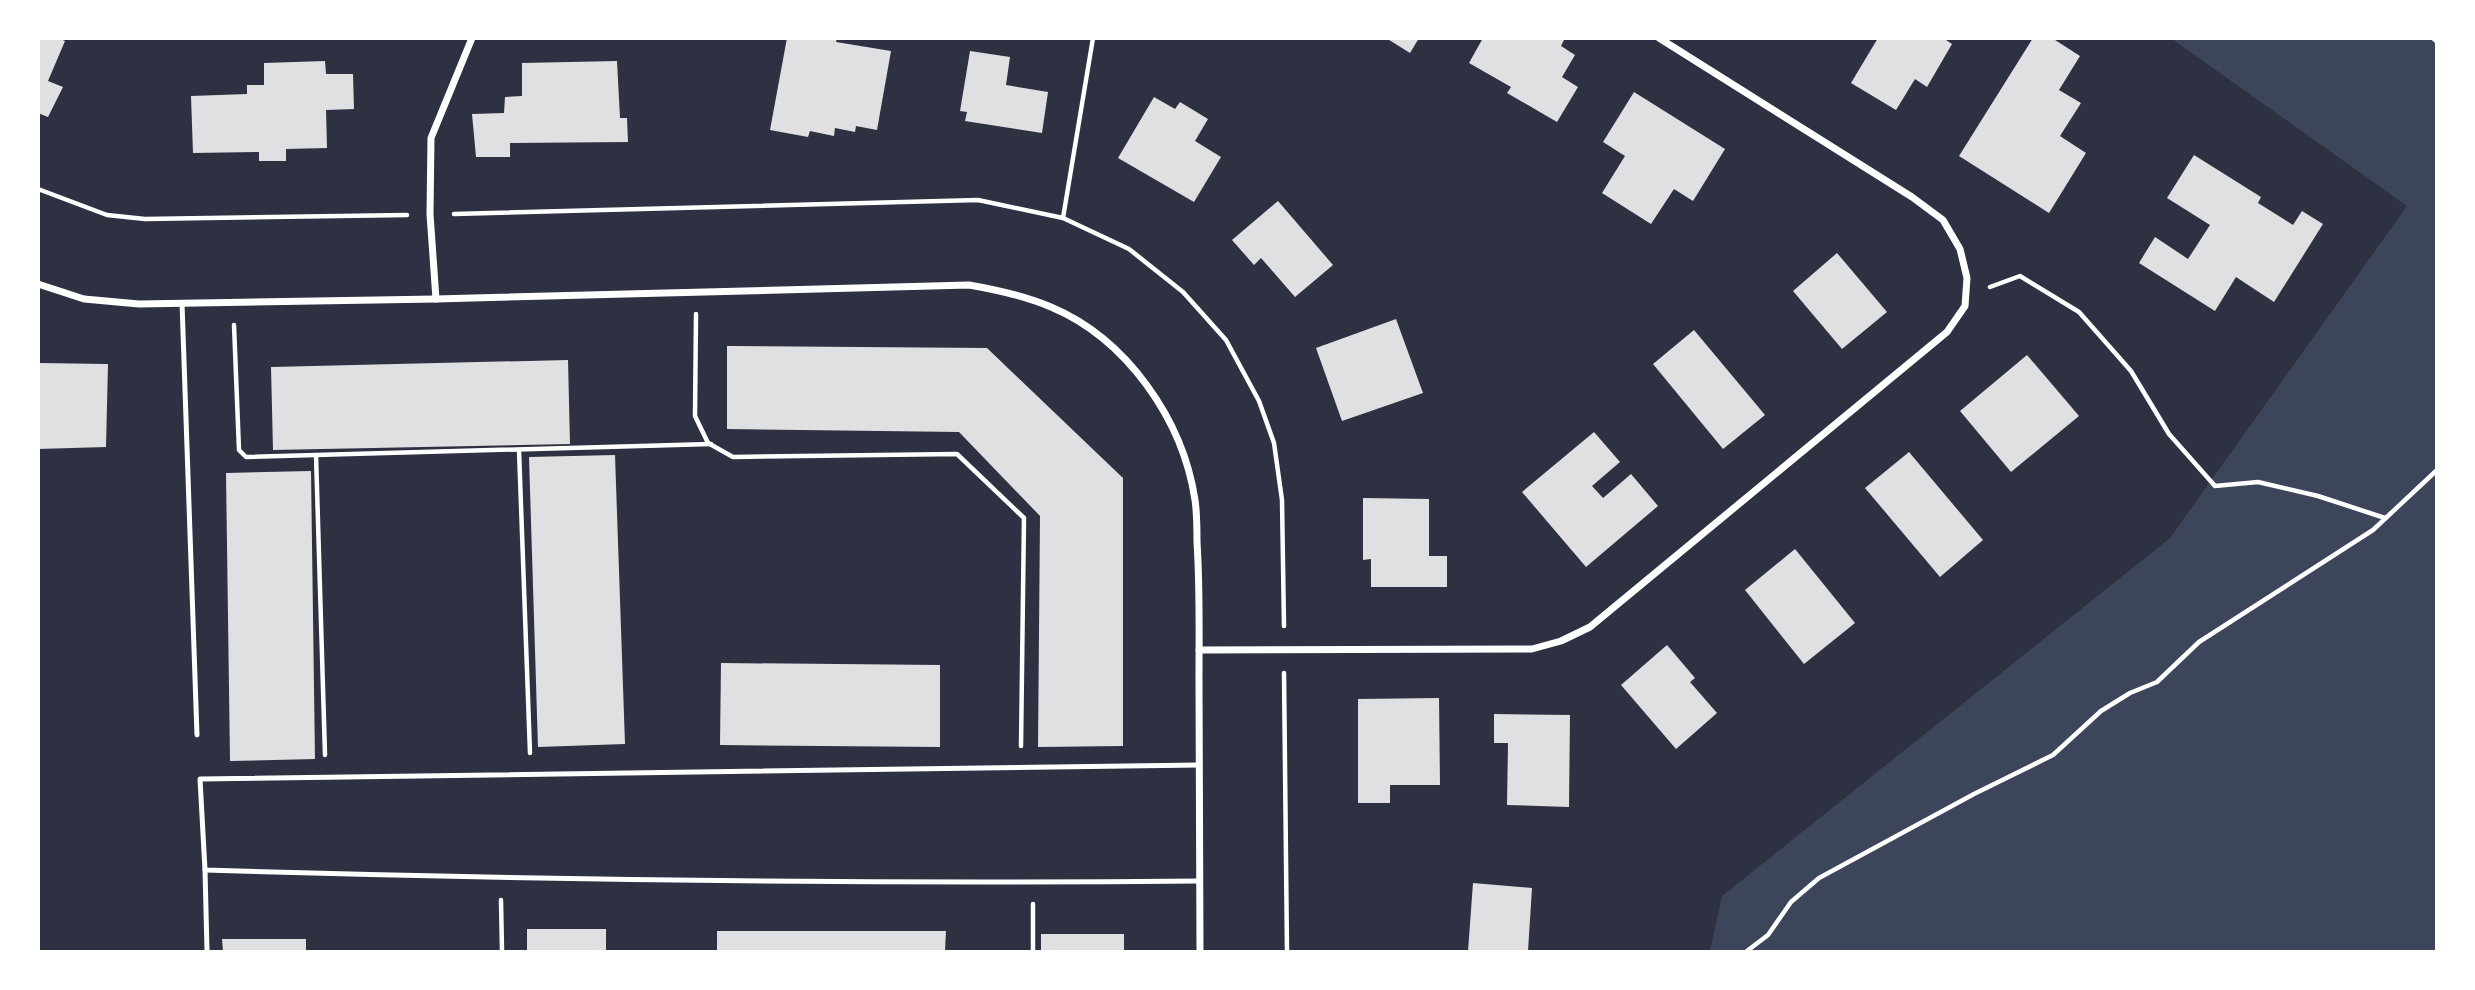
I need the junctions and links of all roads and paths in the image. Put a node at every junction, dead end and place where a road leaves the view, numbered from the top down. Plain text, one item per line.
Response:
1 (472, 38) edge
2 (1093, 38) edge
3 (1659, 38) edge
4 (1063, 218) dead end
5 (38, 284) edge
6 (696, 291) junction
7 (1966, 296) junction
8 (436, 299) junction
9 (182, 303) junction
10 (233, 303) junction
11 (711, 444) junction
12 (519, 450) junction
13 (316, 455) junction
14 (2437, 471) edge
15 (2385, 518) junction
16 (1284, 649) junction
17 (1199, 650) junction
18 (197, 735) dead end
19 (1199, 765) junction
20 (1021, 768) junction
21 (531, 774) junction
22 (325, 777) junction
23 (205, 870) junction
24 (501, 879) junction
25 (1200, 881) junction
26 (1034, 883) junction
27 (207, 951) edge
28 (502, 951) edge
29 (1033, 951) edge
30 (1200, 951) edge
31 (1287, 951) edge
32 (1747, 951) edge

1 - 8 street
2 - 4 path
3 - 7 street
5 - 9 street
6 - 8 street
6 - 11 path
6 - 17 street
7 - 15 path
7 - 16 street
8 - 10 street
9 - 10 street
9 - 18 lane
10 - 13 path
11 - 12 path
11 - 20 path
12 - 13 path
12 - 21 path
13 - 22 path
14 - 15 path
15 - 32 path
16 - 17 street
16 - 31 path
17 - 19 street
19 - 20 lane
19 - 25 street
20 - 21 lane
21 - 22 lane
22 - 23 lane
23 - 24 lane
23 - 27 lane
24 - 26 lane
24 - 28 path
25 - 26 lane
25 - 30 street
26 - 29 path

